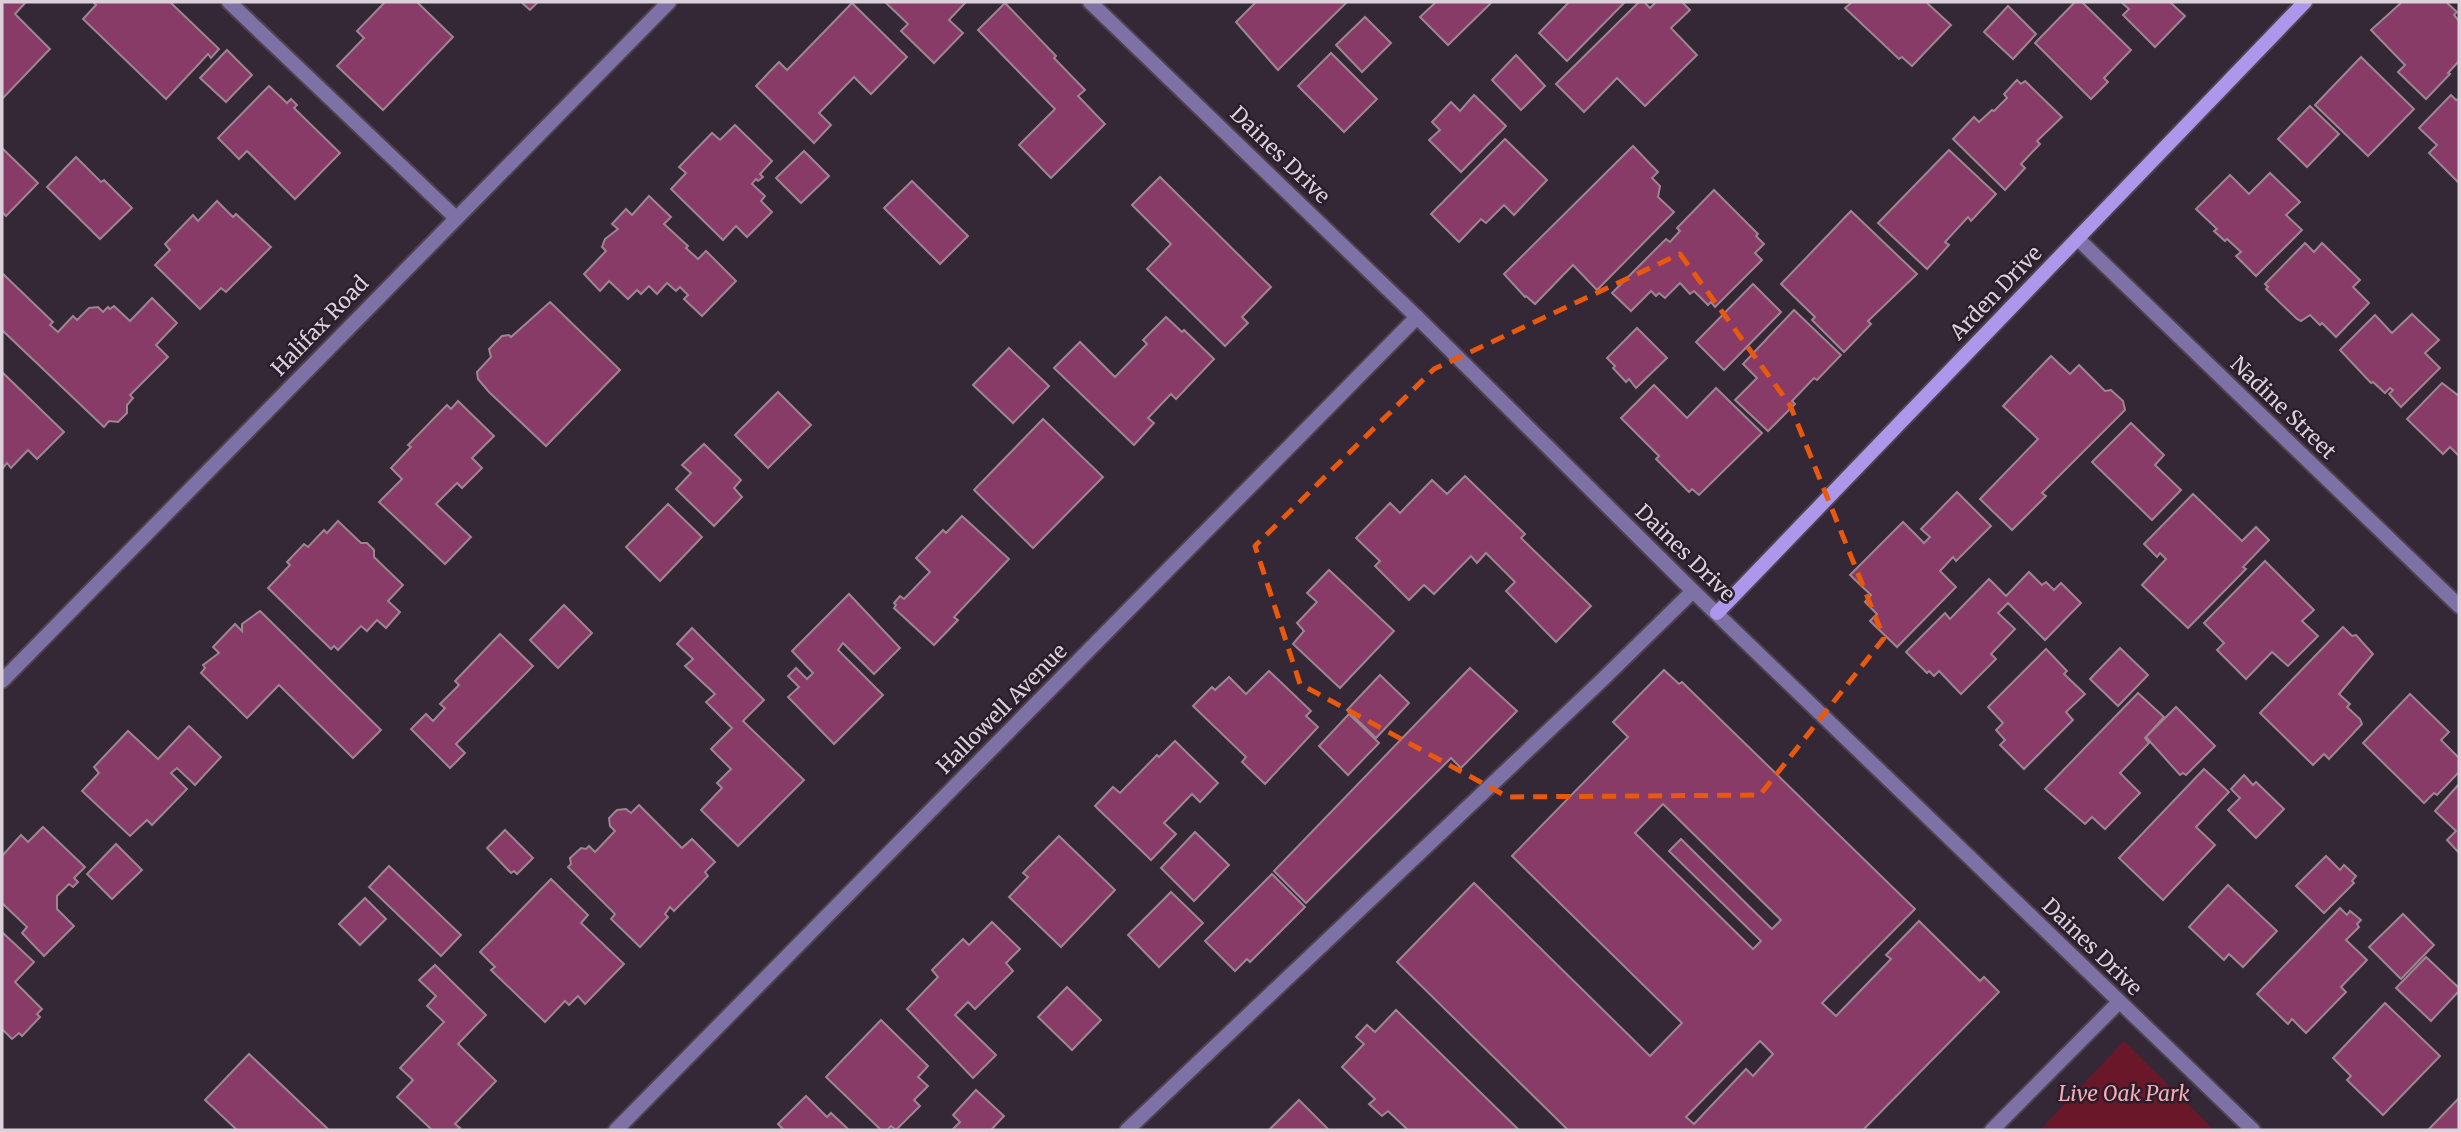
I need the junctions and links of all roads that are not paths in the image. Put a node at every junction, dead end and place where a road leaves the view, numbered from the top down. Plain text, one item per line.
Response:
1 (229, 2) edge
2 (669, 2) edge
3 (1090, 2) edge
4 (2305, 2) edge
5 (456, 218) junction
6 (2078, 239) junction
7 (1417, 317) junction
8 (1693, 591) junction
9 (2459, 606) edge
10 (1717, 613) junction
11 (2, 681) edge
12 (2119, 1002) junction
13 (616, 1130) edge
14 (1126, 1130) edge
15 (1992, 1130) edge
16 (2253, 1130) edge

1 - 5 street
2 - 5 street, Halifax Road
3 - 7 street, Daines Drive
4 - 6 street, Arden Drive
5 - 11 street, Halifax Road
6 - 9 street, Nadine Street
6 - 10 street, Arden Drive
7 - 8 street, Daines Drive
7 - 13 street, Hallowell Avenue
8 - 10 street, Daines Drive
8 - 14 street
10 - 12 street, Daines Drive
12 - 15 street
12 - 16 street, Daines Drive

